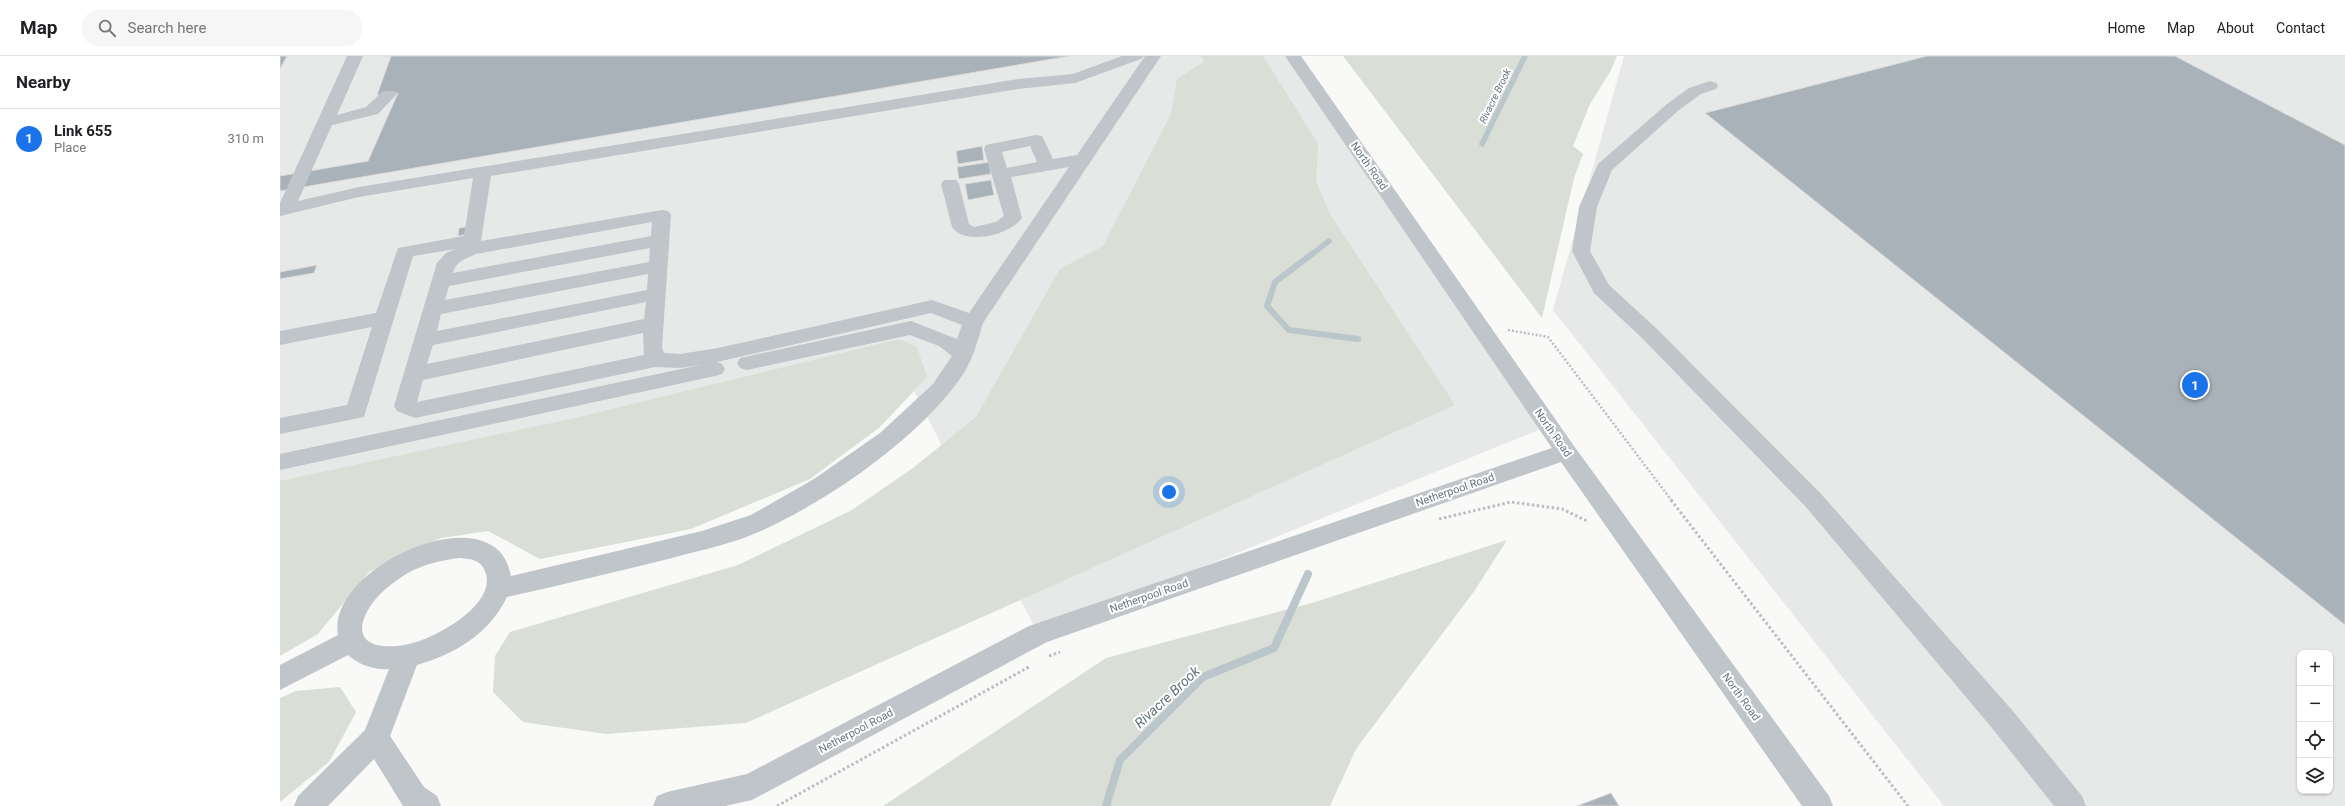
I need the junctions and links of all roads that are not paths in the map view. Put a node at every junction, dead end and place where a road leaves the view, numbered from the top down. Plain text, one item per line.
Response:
1 (355, 56) edge
2 (1136, 56) edge
3 (1153, 56) edge
4 (1292, 56) edge
5 (1710, 86) dead end
6 (390, 94) dead end
7 (326, 122) junction
8 (1084, 159) junction
9 (1047, 165) junction
10 (483, 172) junction
11 (1000, 174) junction
12 (950, 184) dead end
13 (285, 202) edge
14 (660, 240) junction
15 (472, 244) junction
16 (658, 266) junction
17 (441, 281) junction
18 (656, 294) junction
19 (433, 309) junction
20 (385, 318) junction
21 (973, 322) junction
22 (654, 324) junction
23 (280, 338) edge
24 (424, 340) junction
25 (962, 353) junction
26 (655, 360) junction
27 (415, 374) junction
28 (280, 426) edge
29 (1566, 452) junction
30 (280, 462) edge
31 (498, 589) junction
32 (351, 641) junction
33 (407, 657) junction
34 (280, 678) edge
35 (376, 738) junction
36 (744, 796) edge
37 (308, 806) edge
38 (427, 806) edge
39 (667, 806) edge
40 (1819, 806) edge
41 (2072, 806) edge

1 - 7 street
2 - 10 street
3 - 8 street
4 - 29 street, North Road
5 - 41 street
6 - 7 street
7 - 13 street
8 - 9 street
8 - 21 street
9 - 11 street
9 - 11 street
10 - 13 street
10 - 15 street
11 - 12 street
14 - 15 street
14 - 16 street
14 - 17 street
15 - 17 street
15 - 20 street
16 - 18 street
16 - 19 street
17 - 19 street
18 - 22 street
18 - 24 street
19 - 24 street
20 - 23 street
20 - 28 street
21 - 25 street
21 - 26 street
22 - 26 street
22 - 27 street
24 - 27 street
25 - 30 street
25 - 31 street
26 - 27 street
29 - 36 street, Netherpool Road
29 - 40 street, North Road
31 - 32 street
31 - 33 street
32 - 33 street
32 - 34 street
33 - 35 street
35 - 37 street
35 - 38 street
36 - 39 street, Netherpool Road

